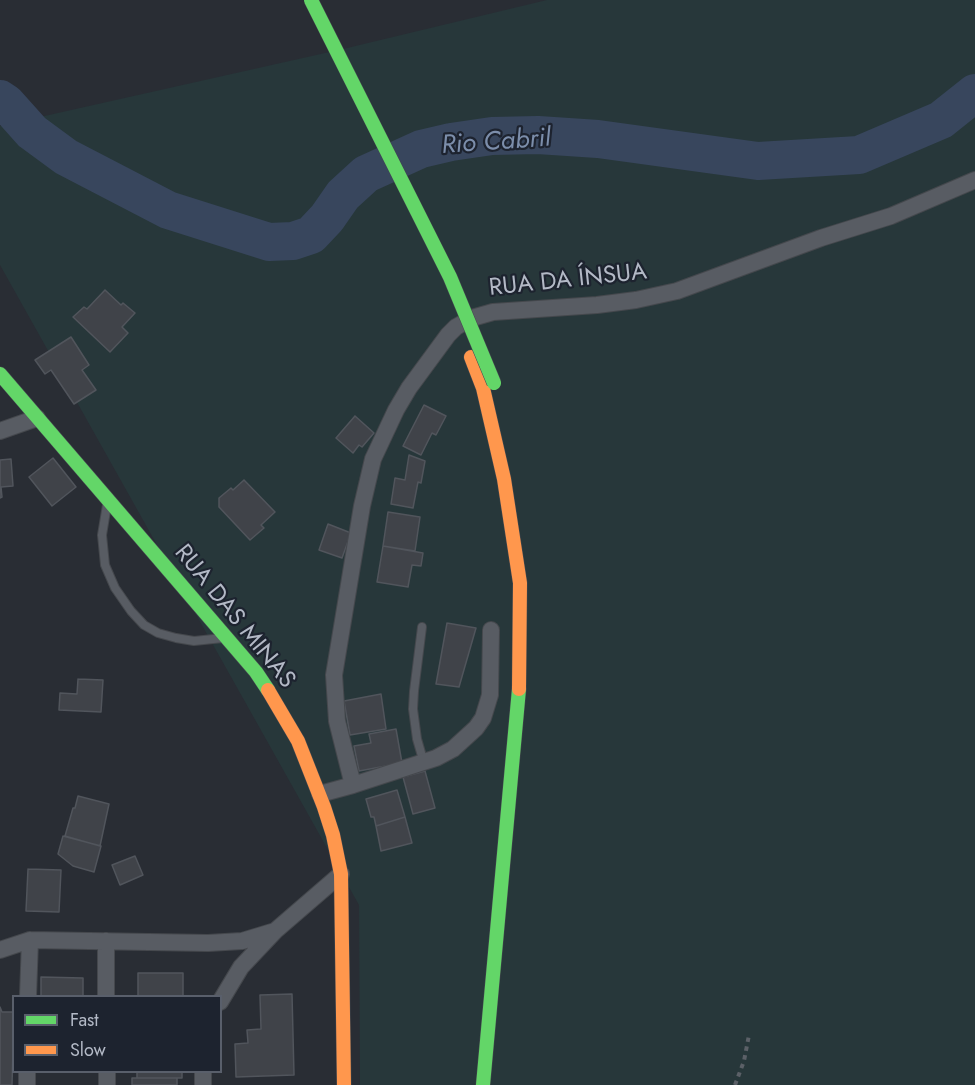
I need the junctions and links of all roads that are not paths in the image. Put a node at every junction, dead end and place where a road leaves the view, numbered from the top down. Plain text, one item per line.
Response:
1 (306, 5) edge
2 (975, 180) edge
3 (0, 374) edge
4 (488, 386) junction
5 (37, 418) junction
6 (0, 431) edge
7 (508, 434) dead end
8 (108, 502) junction
9 (422, 627) dead end
10 (491, 630) dead end
11 (226, 637) junction
12 (424, 763) junction
13 (353, 785) junction
14 (320, 795) junction
15 (341, 874) junction
16 (275, 931) junction
17 (0, 940) edge
18 (30, 940) junction
19 (106, 941) junction
20 (0, 950) edge
21 (28, 995) edge
22 (106, 995) edge
23 (222, 998) edge
24 (344, 1085) edge
25 (482, 1085) edge

1 - 4 main road
1 - 4 main road, bridge
2 - 13 street, RUA DA ÍNSUA
3 - 5 main road, RUA DAS MINAS
4 - 7 main road
4 - 25 main road
5 - 6 street
5 - 8 main road, RUA DAS MINAS
8 - 11 main road, RUA DAS MINAS
8 - 11 lane
9 - 12 lane
10 - 12 street
11 - 14 main road, RUA DAS MINAS
12 - 13 street
13 - 14 street
14 - 15 main road, RUA DAS MINAS
15 - 16 street
15 - 24 main road, RUA DAS MINAS
16 - 19 street
16 - 23 street
17 - 18 lane
18 - 19 street
18 - 20 street
18 - 21 street
19 - 22 street

